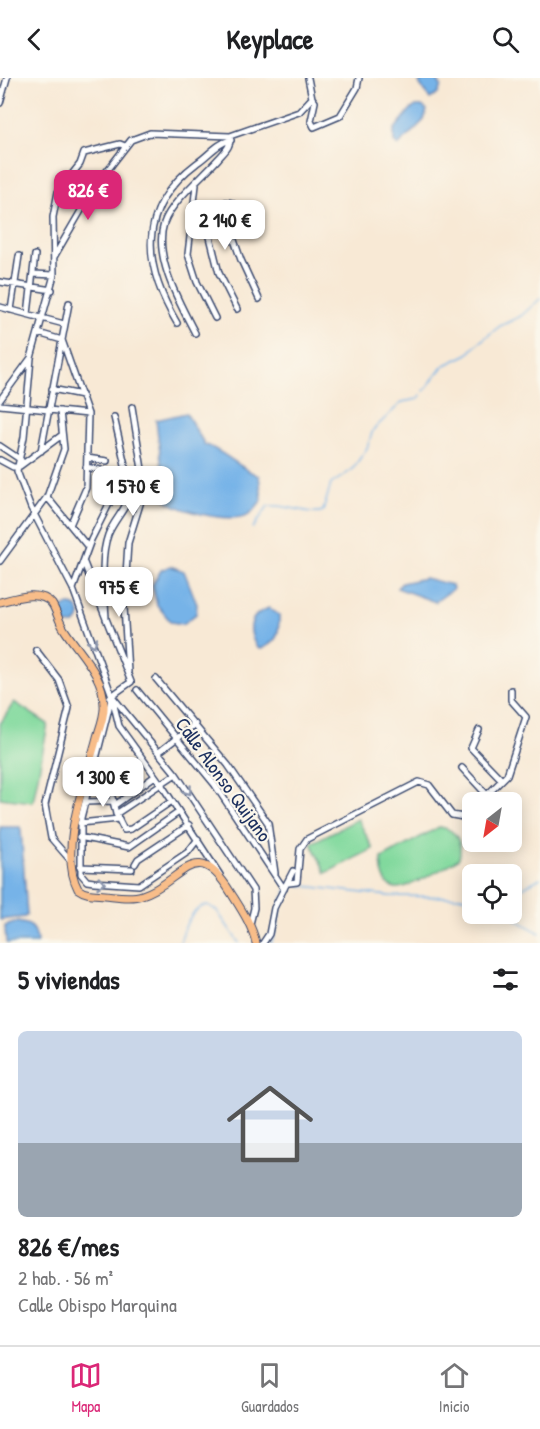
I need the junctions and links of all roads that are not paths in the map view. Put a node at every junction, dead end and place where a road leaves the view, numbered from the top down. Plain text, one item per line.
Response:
1 (8, 78) edge
2 (308, 78) edge
3 (359, 78) edge
4 (312, 98) junction
5 (0, 103) edge
6 (231, 138) junction
7 (125, 146) junction
8 (105, 172) junction
9 (69, 178) junction
10 (196, 184) junction
11 (183, 196) junction
12 (193, 200) junction
13 (191, 218) junction
14 (207, 225) junction
15 (35, 255) dead end
16 (19, 256) dead end
17 (54, 257) junction
18 (34, 274) junction
19 (54, 275) junction
20 (0, 282) edge
21 (15, 285) junction
22 (32, 288) junction
23 (52, 290) junction
24 (260, 299) dead end
25 (69, 303) dead end
26 (0, 307) edge
27 (237, 309) dead end
28 (11, 310) junction
29 (28, 314) junction
30 (43, 318) junction
31 (215, 318) dead end
32 (177, 323) dead end
33 (64, 324) junction
34 (38, 333) junction
35 (195, 333) dead end
36 (62, 340) junction
37 (31, 358) junction
38 (52, 389) junction
39 (82, 395) junction
40 (0, 400) edge
41 (0, 405) edge
42 (132, 407) dead end
43 (27, 408) junction
44 (48, 410) junction
45 (60, 411) junction
46 (88, 414) junction
47 (114, 417) dead end
48 (62, 435) junction
49 (0, 446) edge
50 (41, 451) junction
51 (87, 458) junction
52 (0, 460) edge
53 (107, 461) dead end
54 (20, 463) junction
55 (86, 467) junction
56 (111, 472) dead end
57 (117, 488) dead end
58 (47, 497) junction
59 (35, 513) junction
60 (70, 525) junction
61 (88, 547) junction
62 (0, 561) edge
63 (84, 562) junction
64 (74, 589) junction
65 (0, 602) edge
66 (106, 619) junction
67 (36, 650) dead end
68 (128, 672) junction
69 (156, 679) dead end
70 (103, 685) junction
71 (137, 690) dead end
72 (511, 690) dead end
73 (112, 696) junction
74 (104, 700) junction
75 (195, 724) junction
76 (479, 730) dead end
77 (177, 738) junction
78 (159, 752) junction
79 (94, 767) junction
80 (462, 768) dead end
81 (176, 774) junction
82 (155, 776) junction
83 (502, 780) junction
84 (161, 784) junction
85 (110, 785) junction
86 (90, 787) junction
87 (484, 792) edge
88 (490, 792) edge
89 (172, 801) junction
90 (86, 802) junction
91 (114, 803) junction
92 (179, 812) junction
93 (118, 817) junction
94 (462, 817) edge
95 (80, 823) junction
96 (189, 825) junction
97 (76, 837) junction
98 (51, 838) junction
99 (198, 838) junction
100 (72, 863) junction
101 (80, 867) junction
102 (293, 871) dead end
103 (275, 875) junction
104 (220, 876) junction
105 (289, 883) junction
106 (284, 889) junction
107 (250, 924) junction
108 (256, 943) edge
109 (263, 943) edge

1 - 5 street
2 - 4 street
3 - 4 street
4 - 6 street
6 - 7 street
6 - 10 street
6 - 32 street
7 - 8 street
7 - 9 street
8 - 9 street
8 - 17 street
9 - 17 street
10 - 11 street
10 - 12 street
11 - 12 street
11 - 35 street
12 - 13 street
13 - 14 street
13 - 31 street
14 - 24 street
14 - 27 street
15 - 18 street
16 - 21 street
17 - 19 street
18 - 19 street
18 - 22 street
19 - 23 street
20 - 21 street
21 - 22 street
21 - 28 street
22 - 23 street
22 - 29 street
23 - 30 street
25 - 33 street
26 - 28 street
28 - 29 street
29 - 30 street
30 - 33 street
30 - 34 street
33 - 36 street
34 - 36 street
34 - 37 street
36 - 38 street
36 - 39 street
37 - 40 street
37 - 43 street
38 - 39 street
38 - 44 street
39 - 46 street
41 - 43 street
42 - 68 street
43 - 44 street
43 - 54 street
44 - 45 street
44 - 50 street
45 - 46 street
45 - 48 street
46 - 51 street
47 - 66 street
48 - 50 street
48 - 58 street
49 - 54 street
50 - 54 street
51 - 53 street
51 - 55 street
52 - 54 street
54 - 59 street
55 - 56 street
55 - 60 street
57 - 61 street
58 - 59 street
58 - 60 street
59 - 62 street
59 - 64 street
60 - 61 street
61 - 63 street
63 - 64 street
63 - 66 street
64 -> 70 street
65 - 70 main road
66 - 68 street
67 - 98 street
68 - 73 street
69 - 75 street
70 - 73 street
70 - 74 main road
71 - 77 street, Calle Alonso Quijano
72 - 83 street
73 - 74 street
73 - 78 street
73 - 79 street
73 - 82 street
74 - 97 main road
75 - 77 street
75 - 103 street
76 - 83 street
77 - 78 street
77 - 103 street, Calle Alonso Quijano
78 - 81 street
79 - 85 street
79 - 86 street
80 - 87 street
81 - 84 street
81 -> 107 street
82 - 84 street
82 - 91 street
83 - 88 street
84 - 89 street
84 - 93 street
85 - 86 street
85 - 91 street
86 - 90 street
89 - 92 street
89 - 93 street
90 - 91 street
90 - 95 street
91 - 93 street
92 - 96 street
92 - 97 street
93 - 95 street
94 - 105 street
95 - 97 street
96 - 99 street
96 - 101 street
97 - 98 street
97 - 100 main road
97 - 101 street
98 - 100 street
101 -> 99 street
99 - 104 street
100 - 104 main road
102 - 105 street
103 - 106 street, Calle Alonso Quijano
104 - 107 main road
105 - 106 street
106 - 109 street
107 - 108 main road

